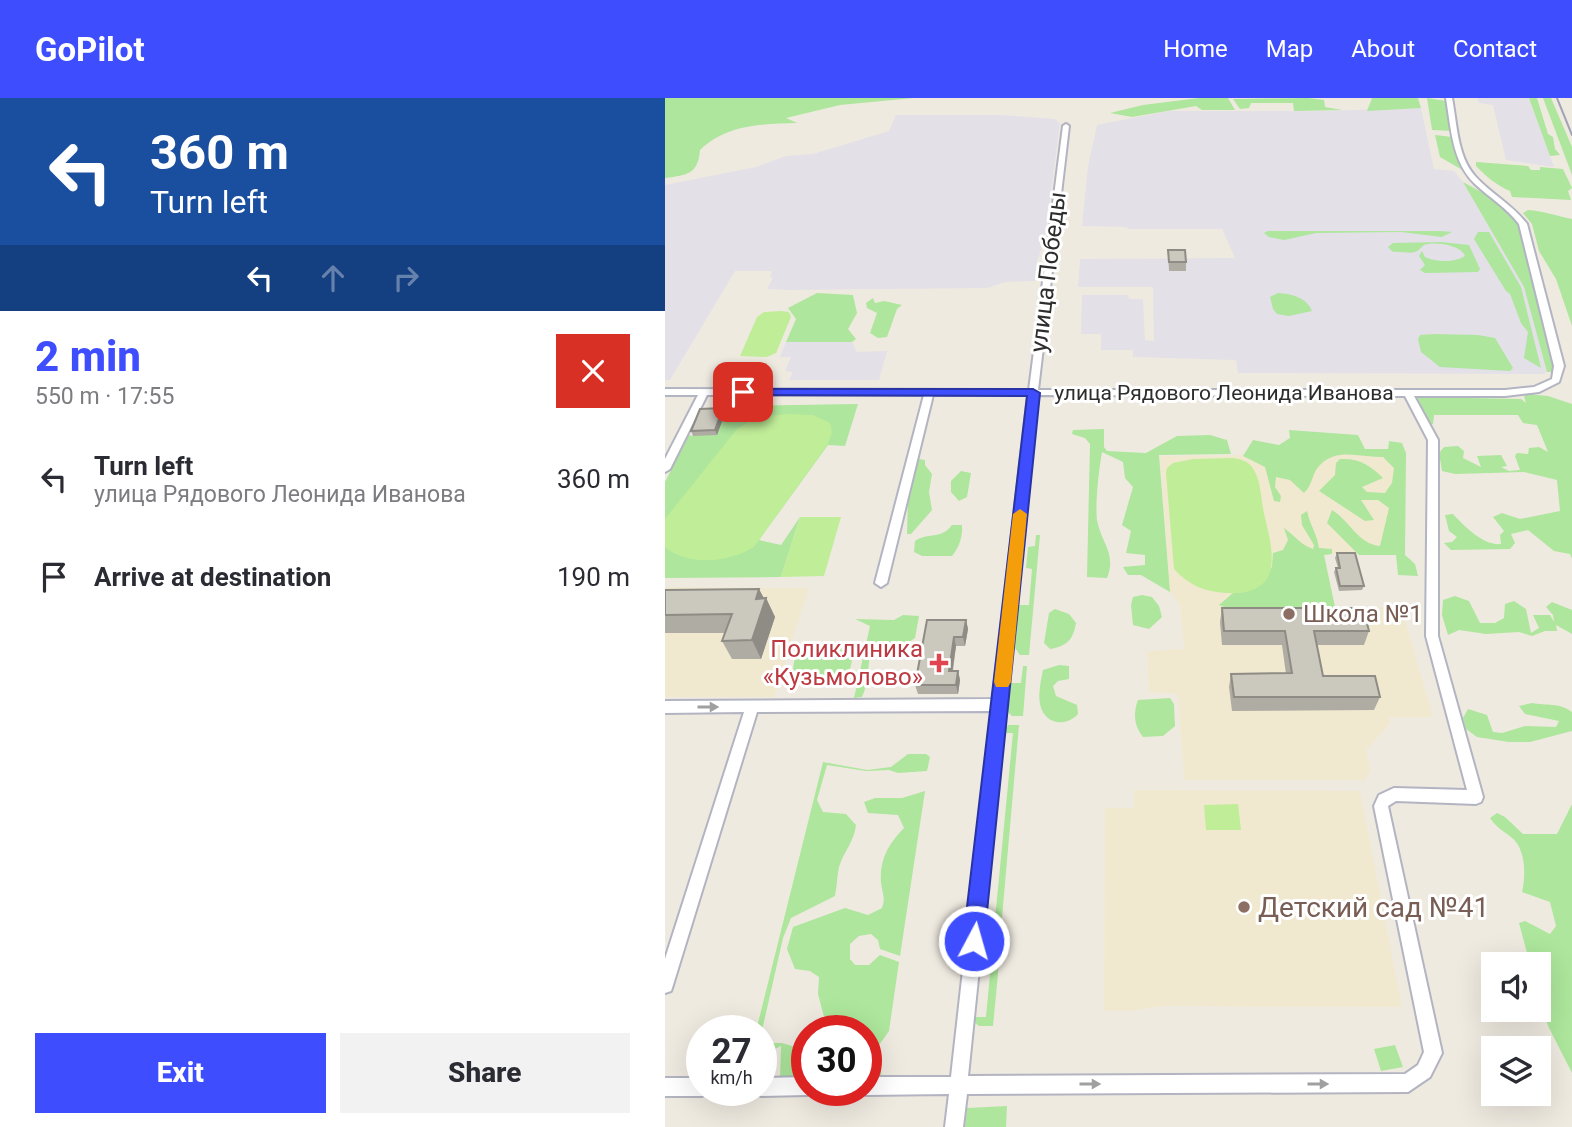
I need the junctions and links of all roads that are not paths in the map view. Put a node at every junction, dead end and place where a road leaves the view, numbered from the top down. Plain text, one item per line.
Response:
1 (1449, 98) edge
2 (1066, 126) dead end
3 (665, 392) edge
4 (704, 392) junction
5 (929, 393) junction
6 (1033, 393) junction
7 (1408, 393) junction
8 (665, 469) edge
9 (881, 583) dead end
10 (999, 705) junction
11 (665, 707) edge
12 (752, 707) junction
13 (1476, 797) joint
14 (665, 985) edge
15 (882, 1086) edge
16 (958, 1086) junction
17 (665, 1087) edge
18 (686, 1087) edge
19 (954, 1127) edge

1 - 7 street, улица Рядового Леонида Иванова
2 - 6 street, улица Победы
3 - 4 street, улица Рядового Леонида Иванова
4 - 5 street, улица Рядового Леонида Иванова
4 - 8 street
5 - 6 street, улица Рядового Леонида Иванова
5 - 9 street
6 - 7 street, улица Рядового Леонида Иванова
6 - 10 street, улица Победы
7 - 13 street
10 - 12 street
10 - 16 street, улица Победы
11 -> 12 street
12 - 14 street
16 -> 13 street
15 - 16 street
16 - 19 street, улица Победы
17 - 18 street

